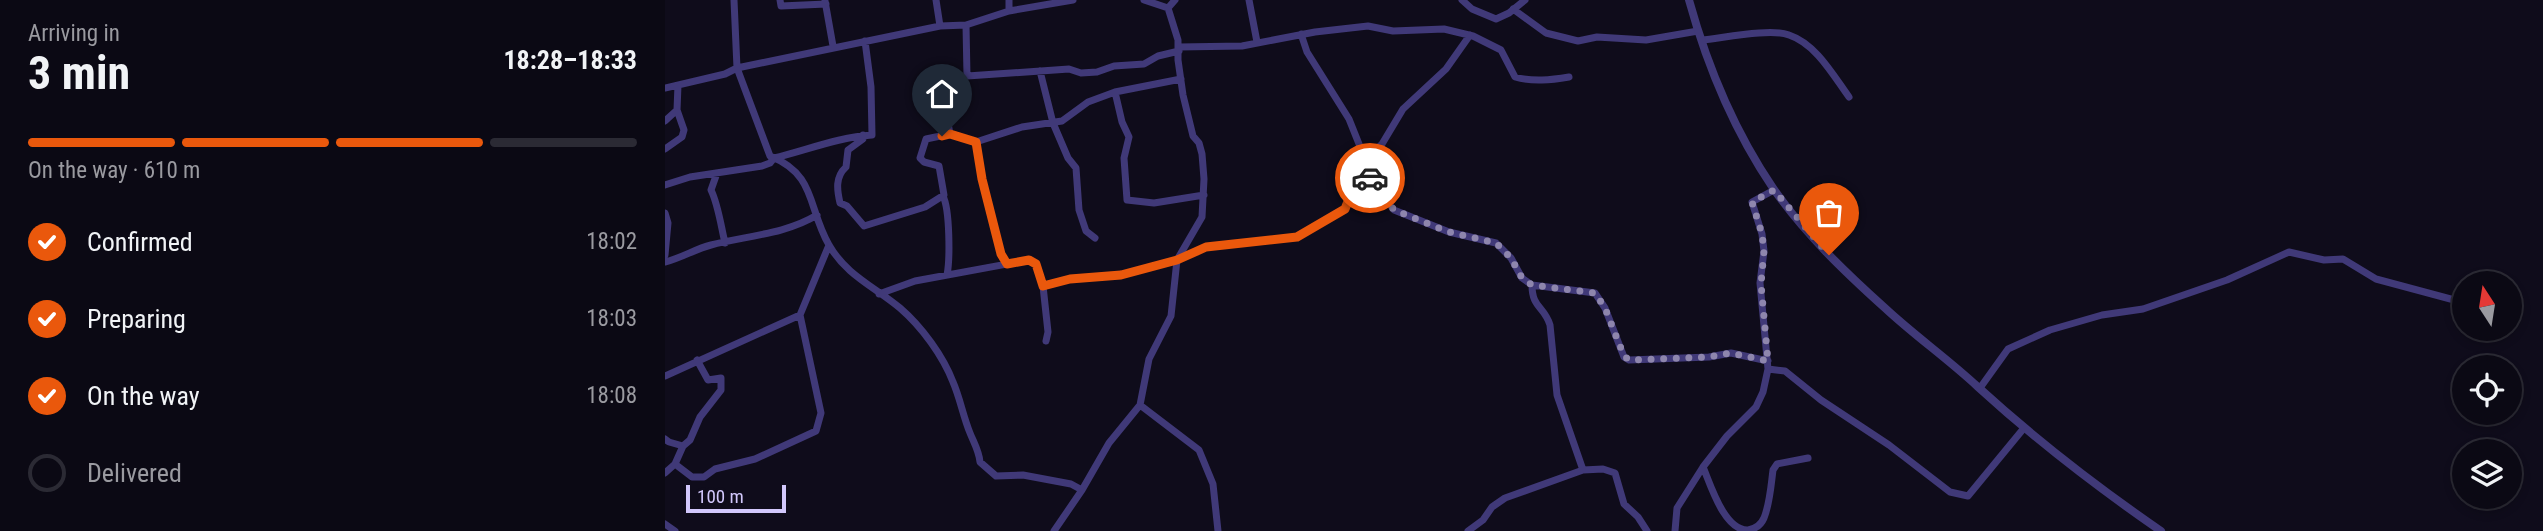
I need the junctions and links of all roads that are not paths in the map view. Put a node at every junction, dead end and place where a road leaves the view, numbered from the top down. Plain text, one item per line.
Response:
1 (734, 0) edge
2 (780, 0) edge
3 (936, 0) edge
4 (1009, 0) edge
5 (1073, 0) edge
6 (1144, 0) edge
7 (1175, 0) edge
8 (1249, 0) edge
9 (1462, 0) edge
10 (1525, 0) edge
11 (1689, 0) edge
12 (825, 2) edge
13 (1168, 8) junction
14 (1514, 9) junction
15 (1009, 10) junction
16 (966, 25) junction
17 (940, 26) junction
18 (1698, 31) junction
19 (1301, 34) junction
20 (1471, 35) junction
21 (1702, 40) junction
22 (865, 41) junction
23 (1257, 42) junction
24 (833, 46) junction
25 (1179, 49) junction
26 (737, 68) junction
27 (1040, 71) junction
28 (967, 76) junction
29 (1569, 77) dead end
30 (1181, 79) junction
31 (678, 85) junction
32 (665, 88) edge
33 (1115, 92) junction
34 (1849, 97) dead end
35 (677, 110) junction
36 (665, 121) edge
37 (1052, 123) junction
38 (950, 134) junction
39 (863, 135) junction
40 (976, 142) junction
41 (665, 149) edge
42 (774, 158) junction
43 (1364, 160) junction
44 (717, 173) junction
45 (665, 185) edge
46 (1774, 190) junction
47 (1204, 195) junction
48 (943, 196) junction
49 (665, 213) edge
50 (817, 215) junction
51 (1095, 239) dead end
52 (725, 243) junction
53 (829, 244) junction
54 (665, 255) edge
55 (1177, 260) junction
56 (665, 262) edge
57 (1007, 264) junction
58 (947, 275) junction
59 (1532, 285) junction
60 (1043, 286) junction
61 (879, 294) junction
62 (2452, 300) edge
63 (800, 315) junction
64 (1046, 341) dead end
65 (697, 360) junction
66 (1768, 365) junction
67 (665, 376) edge
68 (1980, 388) junction
69 (1140, 405) junction
70 (2024, 428) junction
71 (665, 439) edge
72 (683, 446) junction
73 (1808, 458) dead end
74 (675, 464) junction
75 (1703, 467) junction
76 (1583, 470) junction
77 (665, 472) edge
78 (1082, 490) junction
79 (665, 524) edge
80 (675, 531) edge
81 (1053, 531) edge
82 (1218, 531) edge
83 (1468, 531) edge
84 (1647, 531) edge
85 (1675, 531) edge
86 (2161, 531) edge

1 - 26 street
2 - 12 street
3 - 17 street
4 - 15 street
5 - 15 street
6 - 13 street
7 - 13 street
8 - 23 street
9 - 14 street
10 - 14 street
11 - 18 street
12 - 24 street
13 - 25 street
14 - 18 street
15 - 16 street
16 - 17 street
16 - 28 street
17 - 22 street
18 - 21 street
19 - 20 street
19 - 23 street
19 - 43 street
20 - 29 street
20 - 43 street
21 - 34 street
21 - 46 street
22 - 24 street
22 - 39 street
23 - 25 street
24 - 26 street
25 - 27 street
25 - 30 street
26 - 31 street
26 - 42 street
27 - 28 street
27 - 37 street
28 - 38 street
30 - 33 street
30 - 47 street
31 - 32 street
31 - 35 street
33 - 37 street
33 - 47 street
35 - 36 street
35 - 41 street
37 - 40 street
37 - 51 street
38 - 40 street
38 - 48 street
39 - 42 street
39 - 48 street
40 - 57 street
42 - 44 street
42 - 50 street
43 - 55 street
43 - 59 street
44 - 45 street
44 - 52 street
46 - 66 street
46 - 68 street
47 - 55 street
48 - 58 street
49 - 54 street
50 - 52 street
50 - 53 street
52 - 56 street
53 - 61 street
53 - 63 street
55 - 60 street
55 - 69 street
57 - 58 street
57 - 60 street
58 - 61 street
59 - 66 street
59 - 76 street
60 - 64 street
61 - 78 street
62 - 68 street
63 - 65 street
63 - 74 street
65 - 67 street
65 - 72 street
66 - 70 street
66 - 75 street
68 - 70 street
69 - 78 street
69 - 82 street
70 - 86 street
71 - 72 street
72 - 74 street
73 - 75 street
74 - 77 street
75 - 85 street
76 - 83 street
76 - 84 street
78 - 81 street
79 - 80 street

